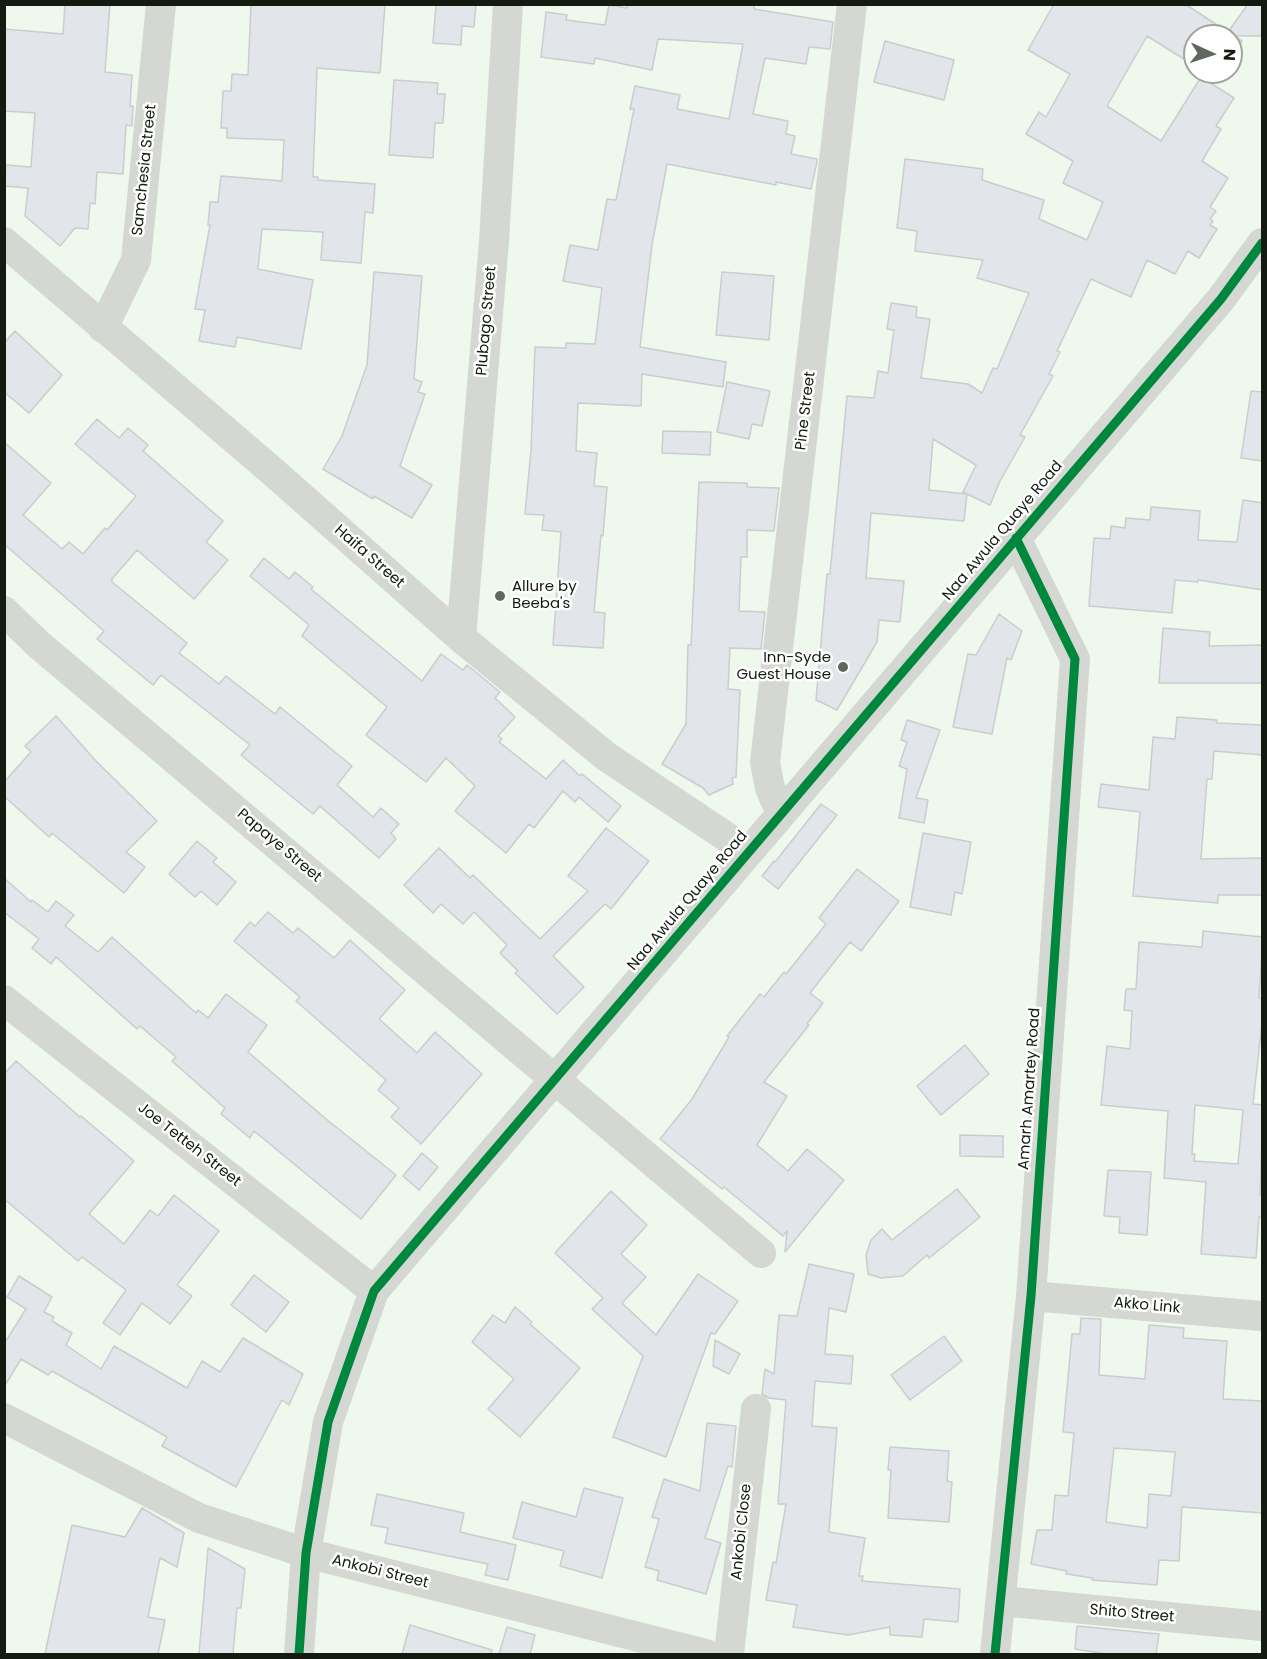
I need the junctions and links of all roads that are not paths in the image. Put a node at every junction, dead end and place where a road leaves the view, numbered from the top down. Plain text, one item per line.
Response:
1 (161, 4) edge
2 (508, 4) edge
3 (852, 4) edge
4 (4, 242) edge
5 (1263, 243) edge
6 (104, 328) junction
7 (1016, 538) junction
8 (4, 611) edge
9 (461, 638) junction
10 (781, 814) junction
11 (749, 852) junction
12 (4, 1000) edge
13 (556, 1079) junction
14 (761, 1253) dead end
15 (374, 1291) junction
16 (1030, 1296) junction
17 (1263, 1316) edge
18 (756, 1409) dead end
19 (4, 1418) edge
20 (306, 1553) junction
21 (1001, 1601) junction
22 (1263, 1626) edge
23 (299, 1654) edge
24 (706, 1654) edge
25 (729, 1654) edge
26 (995, 1654) edge

1 - 6 street, Samchesia Street
2 - 9 street, Plubago Street
3 - 10 street, Pine Street
4 - 6 street, Haifa Street
5 - 7 street, Naa Awula Quaye Road
6 - 9 street, Haifa Street
7 - 10 street, Naa Awula Quaye Road
7 - 16 street, Amarh Amartey Road
8 - 13 street, Papaye Street
9 - 11 street, Haifa Street
10 - 11 street, Naa Awula Quaye Road
11 - 13 street, Naa Awula Quaye Road
12 - 15 street, Joe Tetteh Street
13 - 14 street, Papaye Street
13 - 15 street, Naa Awula Quaye Road
15 - 20 street, Naa Awula Quaye Road
16 - 17 street, Akko Link
16 - 21 street, Amarh Amartey Road
18 - 25 street, Ankobi Close
19 - 20 street, Ankobi Street
20 - 23 street, Naa Awula Quaye Road
20 - 24 street, Ankobi Street
21 - 22 street, Shito Street
21 - 26 street, Amarh Amartey Road

